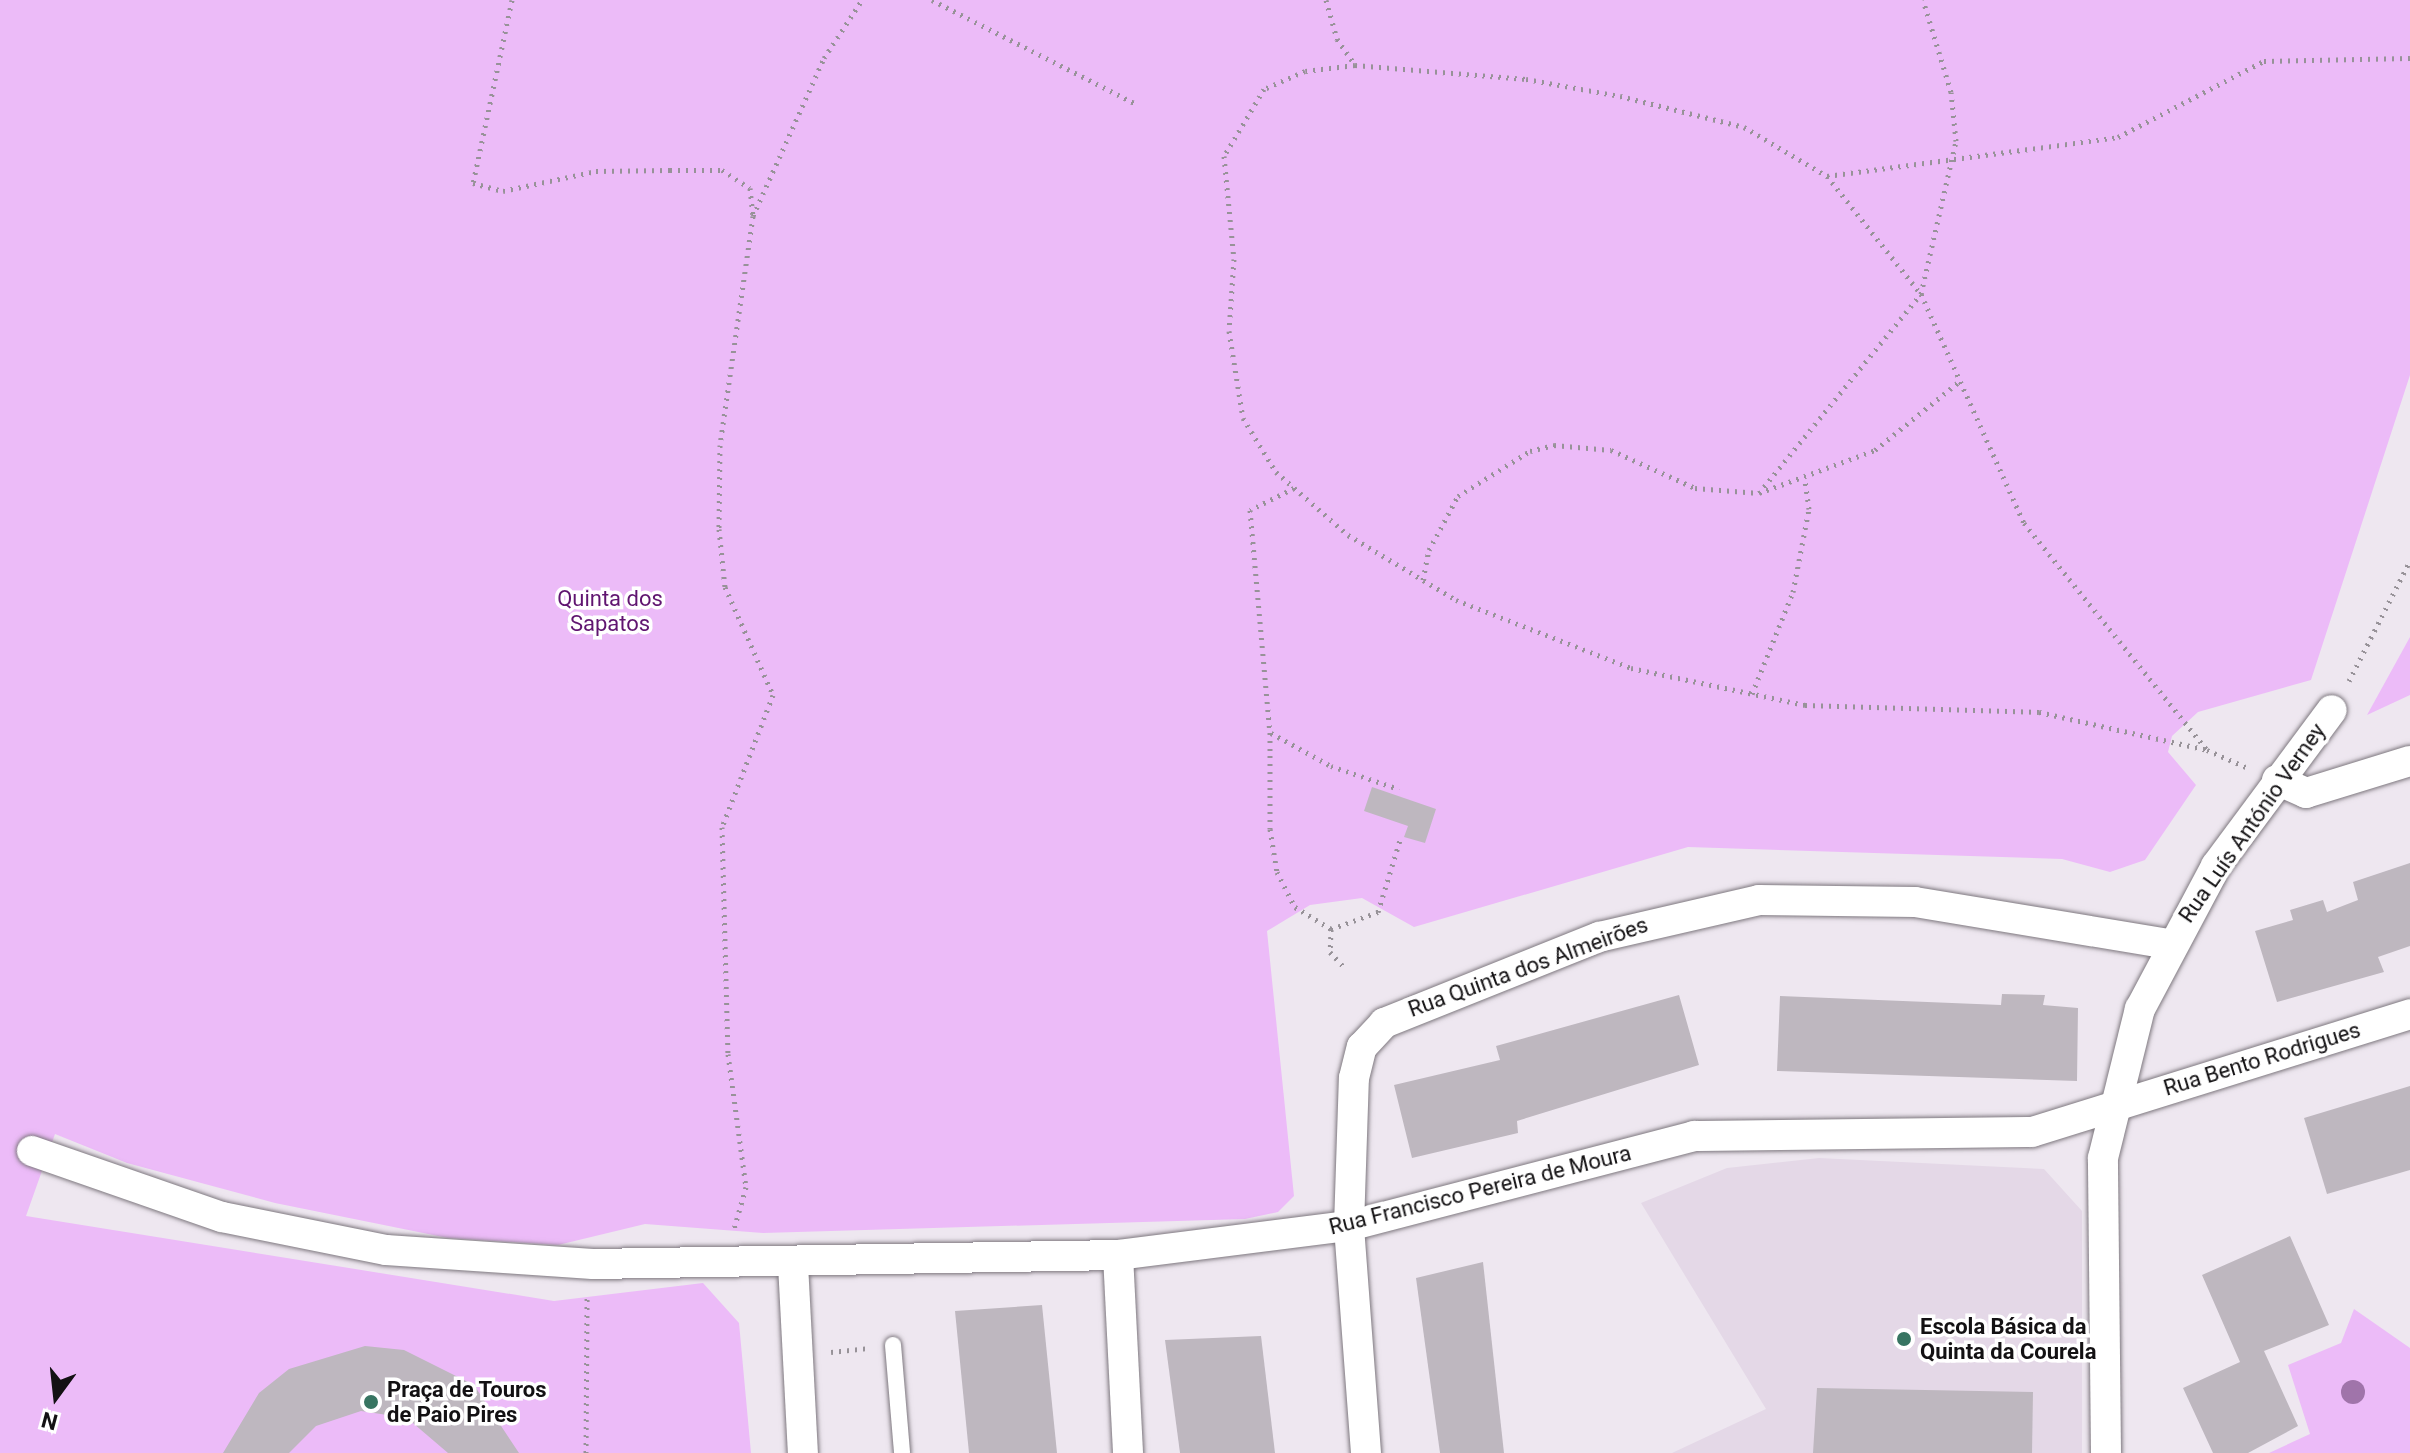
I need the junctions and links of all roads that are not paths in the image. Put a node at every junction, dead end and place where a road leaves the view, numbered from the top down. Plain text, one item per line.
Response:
1 (2332, 710) road end
2 (2410, 761) edge
3 (2277, 780) junction
4 (2169, 944) junction
5 (2410, 1014) edge
6 (2114, 1104) junction
7 (32, 1151) dead end
8 (1349, 1226) junction
9 (1118, 1255) junction
10 (793, 1264) junction
11 (893, 1345) road end
12 (803, 1453) edge
13 (902, 1453) edge
14 (1128, 1453) edge
15 (1366, 1453) edge
16 (2106, 1453) edge

1 - 3 street, Rua Luís António Verney
2 - 3 street
3 - 4 street, Rua Luís António Verney
4 - 6 street, Rua Luís António Verney
4 - 8 street, Rua Quinta dos Almeirões
5 - 6 street, Rua Bento Rodrigues
6 - 8 street, Rua Francisco Pereira de Moura
6 - 16 street, Rua Luís António Verney
7 - 10 street, Rua Francisco Pereira de Moura
8 - 9 street, Rua Francisco Pereira de Moura
8 - 15 street, Rua Quinta dos Almeirões
9 - 10 street, Rua Francisco Pereira de Moura
9 - 14 street
10 - 12 street
11 - 13 lane

